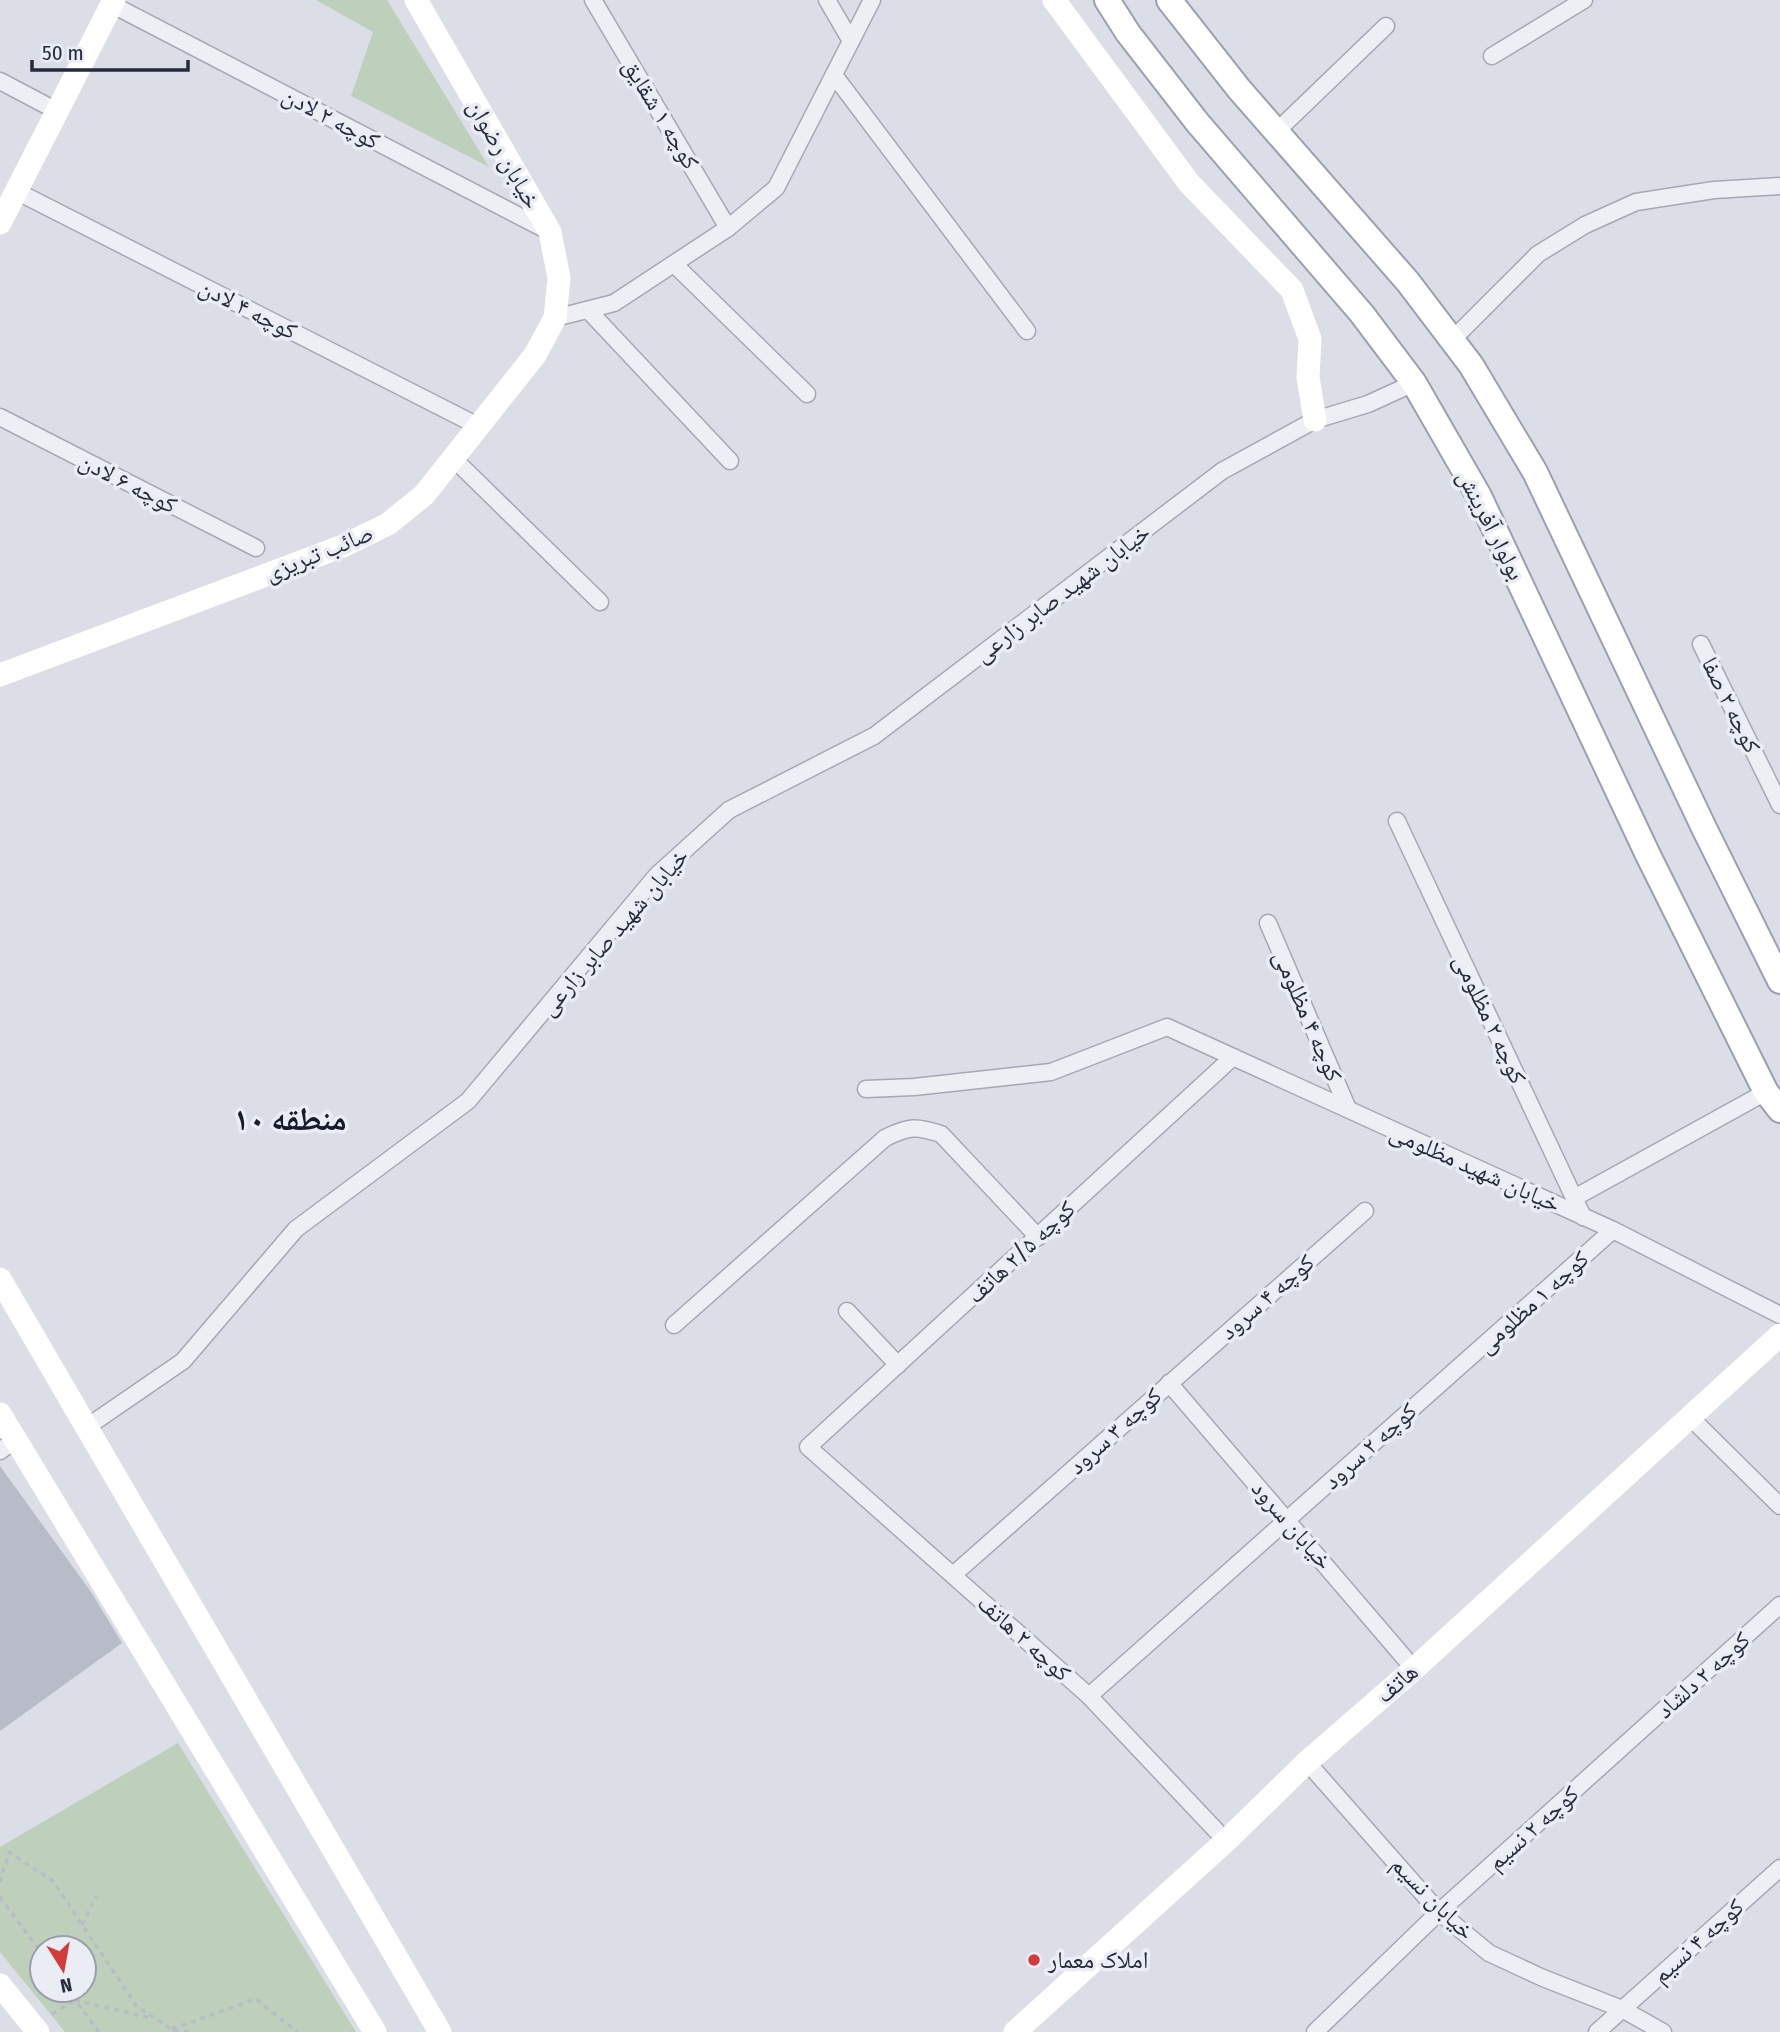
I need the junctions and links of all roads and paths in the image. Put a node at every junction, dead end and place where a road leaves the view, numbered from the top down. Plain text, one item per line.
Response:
1 (416, 0) edge
2 (593, 0) edge
3 (827, 0) edge
4 (872, 0) edge
5 (1054, 0) edge
6 (1107, 0) edge
7 (1584, 0) edge
8 (113, 2) edge
9 (1172, 3) edge
10 (1386, 26) dead end
11 (851, 41) junction
12 (1492, 56) dead end
13 (834, 75) junction
14 (0, 81) edge
15 (57, 111) junction
16 (1276, 132) junction
17 (1780, 186) edge
18 (16, 191) junction
19 (0, 223) edge
20 (728, 228) junction
21 (550, 233) junction
22 (674, 264) junction
23 (588, 310) junction
24 (555, 318) junction
25 (1027, 331) dead end
26 (1452, 340) junction
27 (1413, 383) junction
28 (807, 394) dead end
29 (0, 417) edge
30 (1315, 420) junction
31 (480, 427) junction
32 (454, 459) junction
33 (730, 461) dead end
34 (256, 548) dead end
35 (600, 602) dead end
36 (1701, 643) dead end
37 (0, 675) edge
38 (1780, 804) edge
39 (1397, 821) dead end
40 (1268, 923) dead end
41 (1780, 981) edge
42 (1233, 1057) junction
43 (866, 1089) dead end
44 (1773, 1101) edge
45 (1348, 1109) junction
46 (1574, 1198) junction
47 (1365, 1211) dead end
48 (1583, 1217) junction
49 (1613, 1230) junction
50 (1038, 1237) junction
51 (0, 1279) edge
52 (847, 1311) dead end
53 (1780, 1315) edge
54 (674, 1325) dead end
55 (1780, 1335) edge
56 (898, 1365) junction
57 (1452, 1373) joint
58 (1169, 1383) junction
59 (0, 1414) edge
60 (1690, 1417) junction
61 (87, 1427) junction
62 (7, 1446) edge
63 (808, 1447) joint
64 (1780, 1506) edge
65 (1287, 1519) junction
66 (954, 1575) junction
67 (1780, 1605) edge
68 (1414, 1669) junction
69 (1089, 1696) junction
70 (1626, 1744) joint
71 (1307, 1762) junction
72 (1226, 1841) junction
73 (1777, 1870) edge
74 (0, 1882) edge
75 (96, 1896) dead end
76 (0, 1897) edge
77 (1439, 1912) junction
78 (82, 1925) junction
79 (28, 1935) edge
80 (0, 1985) edge
81 (69, 2004) edge
82 (78, 2004) edge
83 (92, 2004) edge
84 (1622, 2009) junction
85 (156, 2019) junction
86 (35, 2029) edge
87 (173, 2031) edge
88 (99, 2032) edge
89 (191, 2032) edge
90 (297, 2032) edge
91 (375, 2032) edge
92 (440, 2032) edge
93 (1015, 2032) edge
94 (1315, 2032) edge
95 (1597, 2032) edge
96 (1662, 2032) edge

1 - 21 street, خیابان رضوان
2 - 20 street, کوچه ۱ شقایق
3 - 11 street
4 - 11 street
5 - 30 street
6 - 27 main road, بولوار آفرینش
7 - 12 street
8 - 15 street
8 - 21 street, کوچه ۲ لادن
9 - 16 main road
10 - 16 street
11 - 13 street
13 - 20 street
13 - 25 street
14 - 15 street
15 - 18 street
16 - 26 main road
17 - 26 street
18 - 19 street
18 - 31 street, کوچه ۴ لادن
20 - 22 street
21 - 24 street, خیابان رضوان
22 - 23 street
22 - 28 street
23 - 24 street
23 - 33 street
24 - 31 street, صائب تبریزی
26 - 41 main road
27 - 30 street, خیابان شهید صابر زارعی
27 - 44 main road, بولوار آفرینش
29 - 34 street, کوچه ۶ لادن
30 - 61 street, خیابان شهید صابر زارعی
31 - 32 street, صائب تبریزی
32 - 35 street
32 - 37 street, صائب تبریزی
36 - 38 street, کوچه ۲ صفا
39 - 46 street, کوچه ۲ مظلومی
40 - 45 street, کوچه ۴ مظلومی
42 - 43 street, خیابان شهید مظلومی
42 - 45 street, خیابان شهید مظلومی
42 - 50 street, کوچه ۲/۵ هاتف
44 - 46 street
45 - 48 street, خیابان شهید مظلومی
46 - 48 street, کوچه ۲ مظلومی
47 - 58 street, کوچه ۴ سرود
48 - 49 street, خیابان شهید مظلومی
49 - 53 street, خیابان شهید مظلومی
49 - 57 street, کوچه ۱ مظلومی
50 - 54 street
50 - 56 street, کوچه ۲/۵ هاتف
51 - 61 street
52 - 56 street
55 - 60 street, هاتف
56 - 63 street, کوچه ۲/۵ هاتف
57 - 65 street, کوچه ۲ سرود
58 - 65 street, خیابان سرود
58 - 66 street, کوچه ۳ سرود
59 - 62 street
60 - 64 street
60 - 68 street, هاتف
61 - 92 street
62 - 91 street
63 - 66 street, کوچه ۲ هاتف
65 - 68 street, خیابان سرود
65 - 69 street, کوچه ۲ سرود
66 - 69 street, کوچه ۲ هاتف
67 - 70 street, کوچه ۲ دلشاد
68 - 71 street, هاتف
69 - 72 street, کوچه ۲ هاتف
70 - 77 street, کوچه ۲ نسیم
71 - 72 street, هاتف
71 - 77 street, خیابان نسیم
72 - 93 street, هاتف
73 - 84 street, کوچه ۴ نسیم
74 - 78 path
75 - 78 path
76 - 79 path
77 - 84 street, خیابان نسیم
77 - 94 street, کوچه ۲ نسیم
78 - 85 path
80 - 86 street
81 - 86 path
82 - 88 path
83 - 85 path
84 - 95 street, کوچه ۴ نسیم
84 - 96 street, خیابان نسیم
85 - 87 path
87 - 89 path
87 - 90 path

